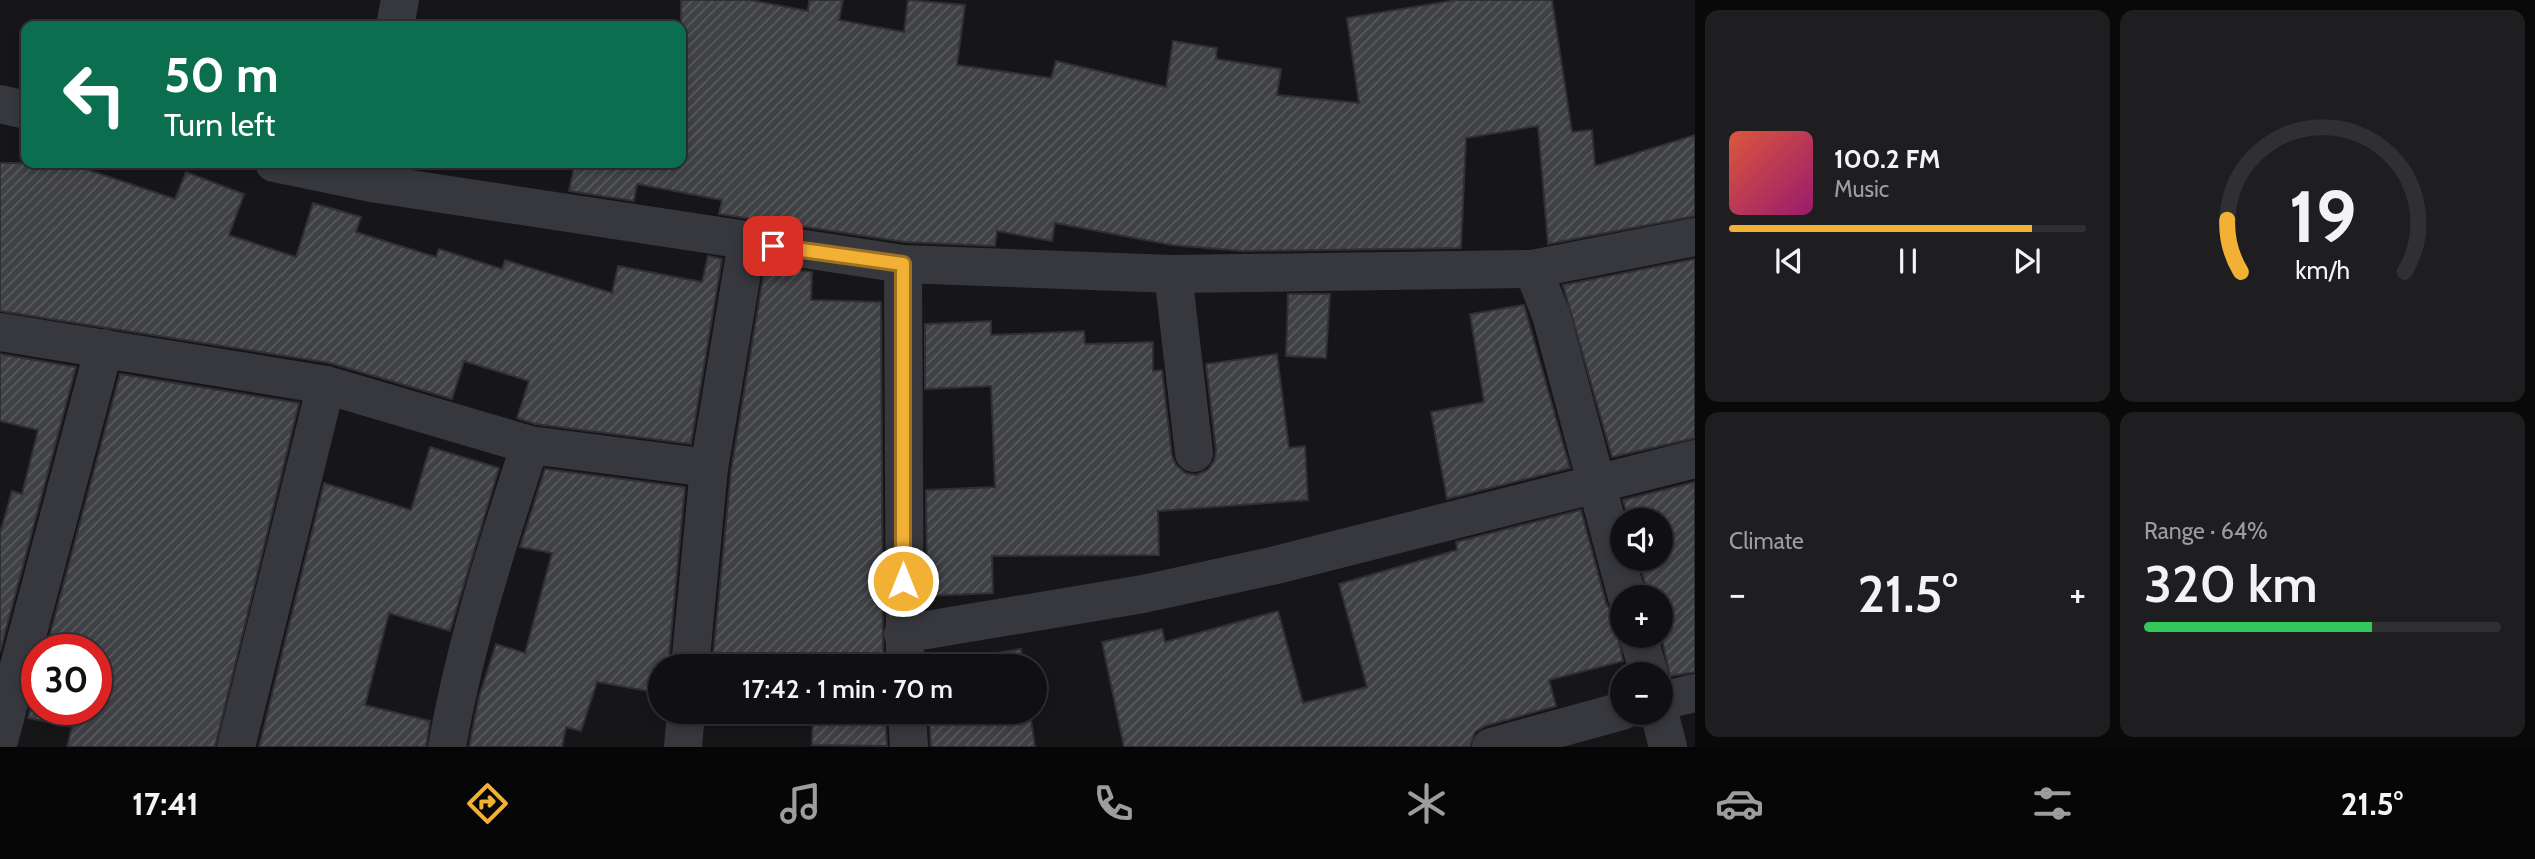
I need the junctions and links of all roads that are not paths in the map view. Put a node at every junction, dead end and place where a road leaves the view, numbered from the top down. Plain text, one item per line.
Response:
1 (400, 0) edge
2 (396, 21) edge
3 (0, 104) edge
4 (21, 109) edge
5 (323, 168) edge
6 (372, 173) edge
7 (1695, 237) edge
8 (747, 243) junction
9 (903, 264) junction
10 (1533, 270) junction
11 (1173, 275) junction
12 (0, 332) edge
13 (104, 348) junction
14 (326, 385) junction
15 (530, 445) junction
16 (1194, 453) dead end
17 (1695, 459) edge
18 (709, 468) junction
19 (1597, 486) junction
20 (1625, 585) edge
21 (15, 619) edge
22 (904, 650) edge
23 (691, 654) edge
24 (1695, 693) edge
25 (1673, 698) edge
26 (1610, 714) edge
27 (685, 724) edge
28 (908, 724) edge
29 (1662, 725) edge
30 (0, 737) edge
31 (236, 747) edge
32 (447, 747) edge
33 (683, 747) edge
34 (909, 747) edge
35 (1491, 747) edge
36 (1668, 747) edge

1 - 2 street
3 - 4 street
5 - 6 street
6 - 8 street
7 - 10 street
8 - 9 street
8 - 18 street
9 - 11 street
9 - 22 street
10 - 11 street
10 - 19 street
11 - 16 street
12 - 13 street
13 - 14 street
13 - 21 street
14 - 15 street
14 - 31 street
15 - 18 street
15 - 32 street
17 - 19 street
18 - 23 street
19 - 20 street
19 - 22 street
21 - 30 street
24 - 25 street
26 - 35 street
27 - 33 street
28 - 34 street
29 - 36 street

